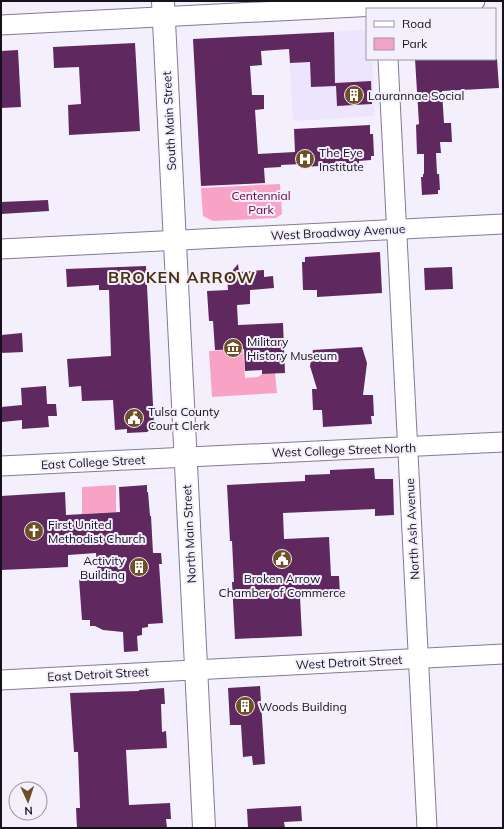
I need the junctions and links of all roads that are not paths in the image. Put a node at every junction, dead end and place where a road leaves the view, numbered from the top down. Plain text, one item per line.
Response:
1 (475, 1) edge
2 (386, 5) edge
3 (163, 9) edge
4 (1, 25) edge
5 (388, 60) edge
6 (503, 224) edge
7 (397, 229) junction
8 (174, 240) junction
9 (1, 249) edge
10 (503, 442) edge
11 (408, 447) junction
12 (185, 457) junction
13 (1, 466) edge
14 (503, 654) edge
15 (419, 658) junction
16 (196, 669) junction
17 (1, 680) edge
18 (204, 828) edge
19 (428, 828) edge

1 - 2 street
2 - 3 street
3 - 4 street
3 - 8 main road, South Main Street
5 - 7 street, North Ash Avenue
6 - 7 street, West Broadway Avenue
7 - 8 street, West Broadway Avenue
7 - 11 street, North Ash Avenue
8 - 9 street, West Broadway Avenue
8 - 12 main road, North Main Street
10 - 11 street, West College Street North
11 - 12 street, West College Street North
11 - 15 street, North Ash Avenue
12 - 13 street, East College Street
12 - 16 main road, North Main Street
14 - 15 street, West Detroit Street
15 - 16 street, West Detroit Street
15 - 19 street, North Ash Avenue
16 - 17 street, East Detroit Street
16 - 18 main road, North Main Street

